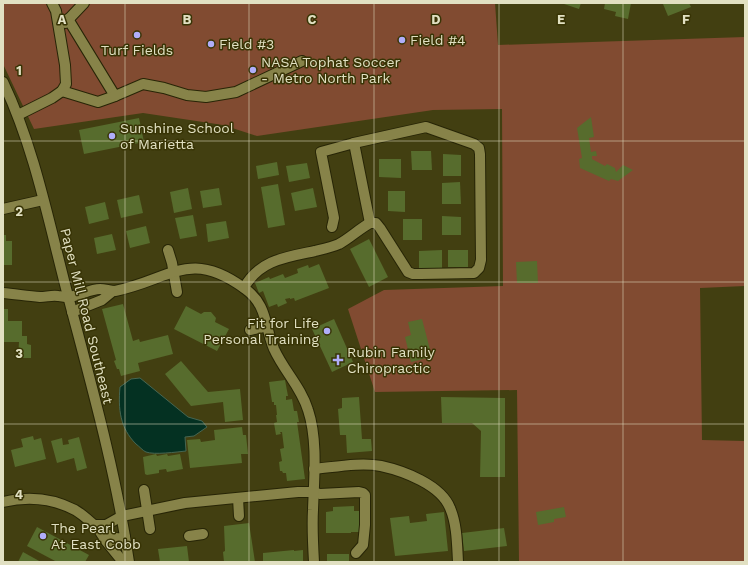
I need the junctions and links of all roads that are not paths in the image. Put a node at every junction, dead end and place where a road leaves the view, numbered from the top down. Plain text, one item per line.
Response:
1 (52, 3) edge
2 (84, 3) edge
3 (68, 19) junction
4 (59, 29) junction
5 (302, 62) dead end
6 (3, 82) edge
7 (62, 91) junction
8 (115, 96) junction
9 (18, 115) junction
10 (354, 143) junction
11 (43, 200) junction
12 (3, 209) edge
13 (370, 223) junction
14 (332, 227) dead end
15 (168, 250) dead end
16 (173, 271) junction
17 (244, 288) junction
18 (113, 291) junction
19 (177, 292) dead end
20 (3, 293) edge
21 (68, 297) junction
22 (72, 312) junction
23 (268, 326) junction
24 (250, 330) dead end
25 (314, 469) junction
26 (144, 490) dead end
27 (314, 492) junction
28 (238, 498) junction
29 (3, 502) edge
30 (148, 511) junction
31 (122, 516) junction
32 (240, 516) dead end
33 (96, 527) junction
34 (150, 528) dead end
35 (203, 534) dead end
36 (190, 536) dead end
37 (126, 537) junction
38 (356, 553) dead end
39 (124, 562) edge
40 (129, 562) edge
41 (314, 562) edge
42 (458, 562) edge

1 - 4 street
2 - 3 street
3 - 4 street
3 - 8 street
4 - 7 street
5 - 8 street
6 - 9 street, Paper Mill Road Southeast
7 - 8 street
7 - 9 street
9 - 11 street, Paper Mill Road Southeast
10 - 13 street
10 - 13 street
10 - 14 street
11 - 12 street
11 - 21 street, Paper Mill Road Southeast
13 - 17 street
15 - 16 street
16 - 17 street
16 - 18 street
16 - 19 street
17 - 23 street
18 - 21 street
18 - 22 street
20 - 21 street
21 - 22 street, Paper Mill Road Southeast
22 - 31 street, Paper Mill Road Southeast
23 - 24 street
23 - 25 street
25 - 27 street
25 - 42 street
26 - 30 street
27 - 28 street
27 - 38 street
27 - 41 street
28 - 30 street
28 - 32 street
29 - 33 street
30 - 31 street
30 - 34 street
31 - 33 street
31 - 37 street, Paper Mill Road Southeast
33 - 37 street
33 - 39 street
35 - 36 street
37 - 40 street, Paper Mill Road Southeast

